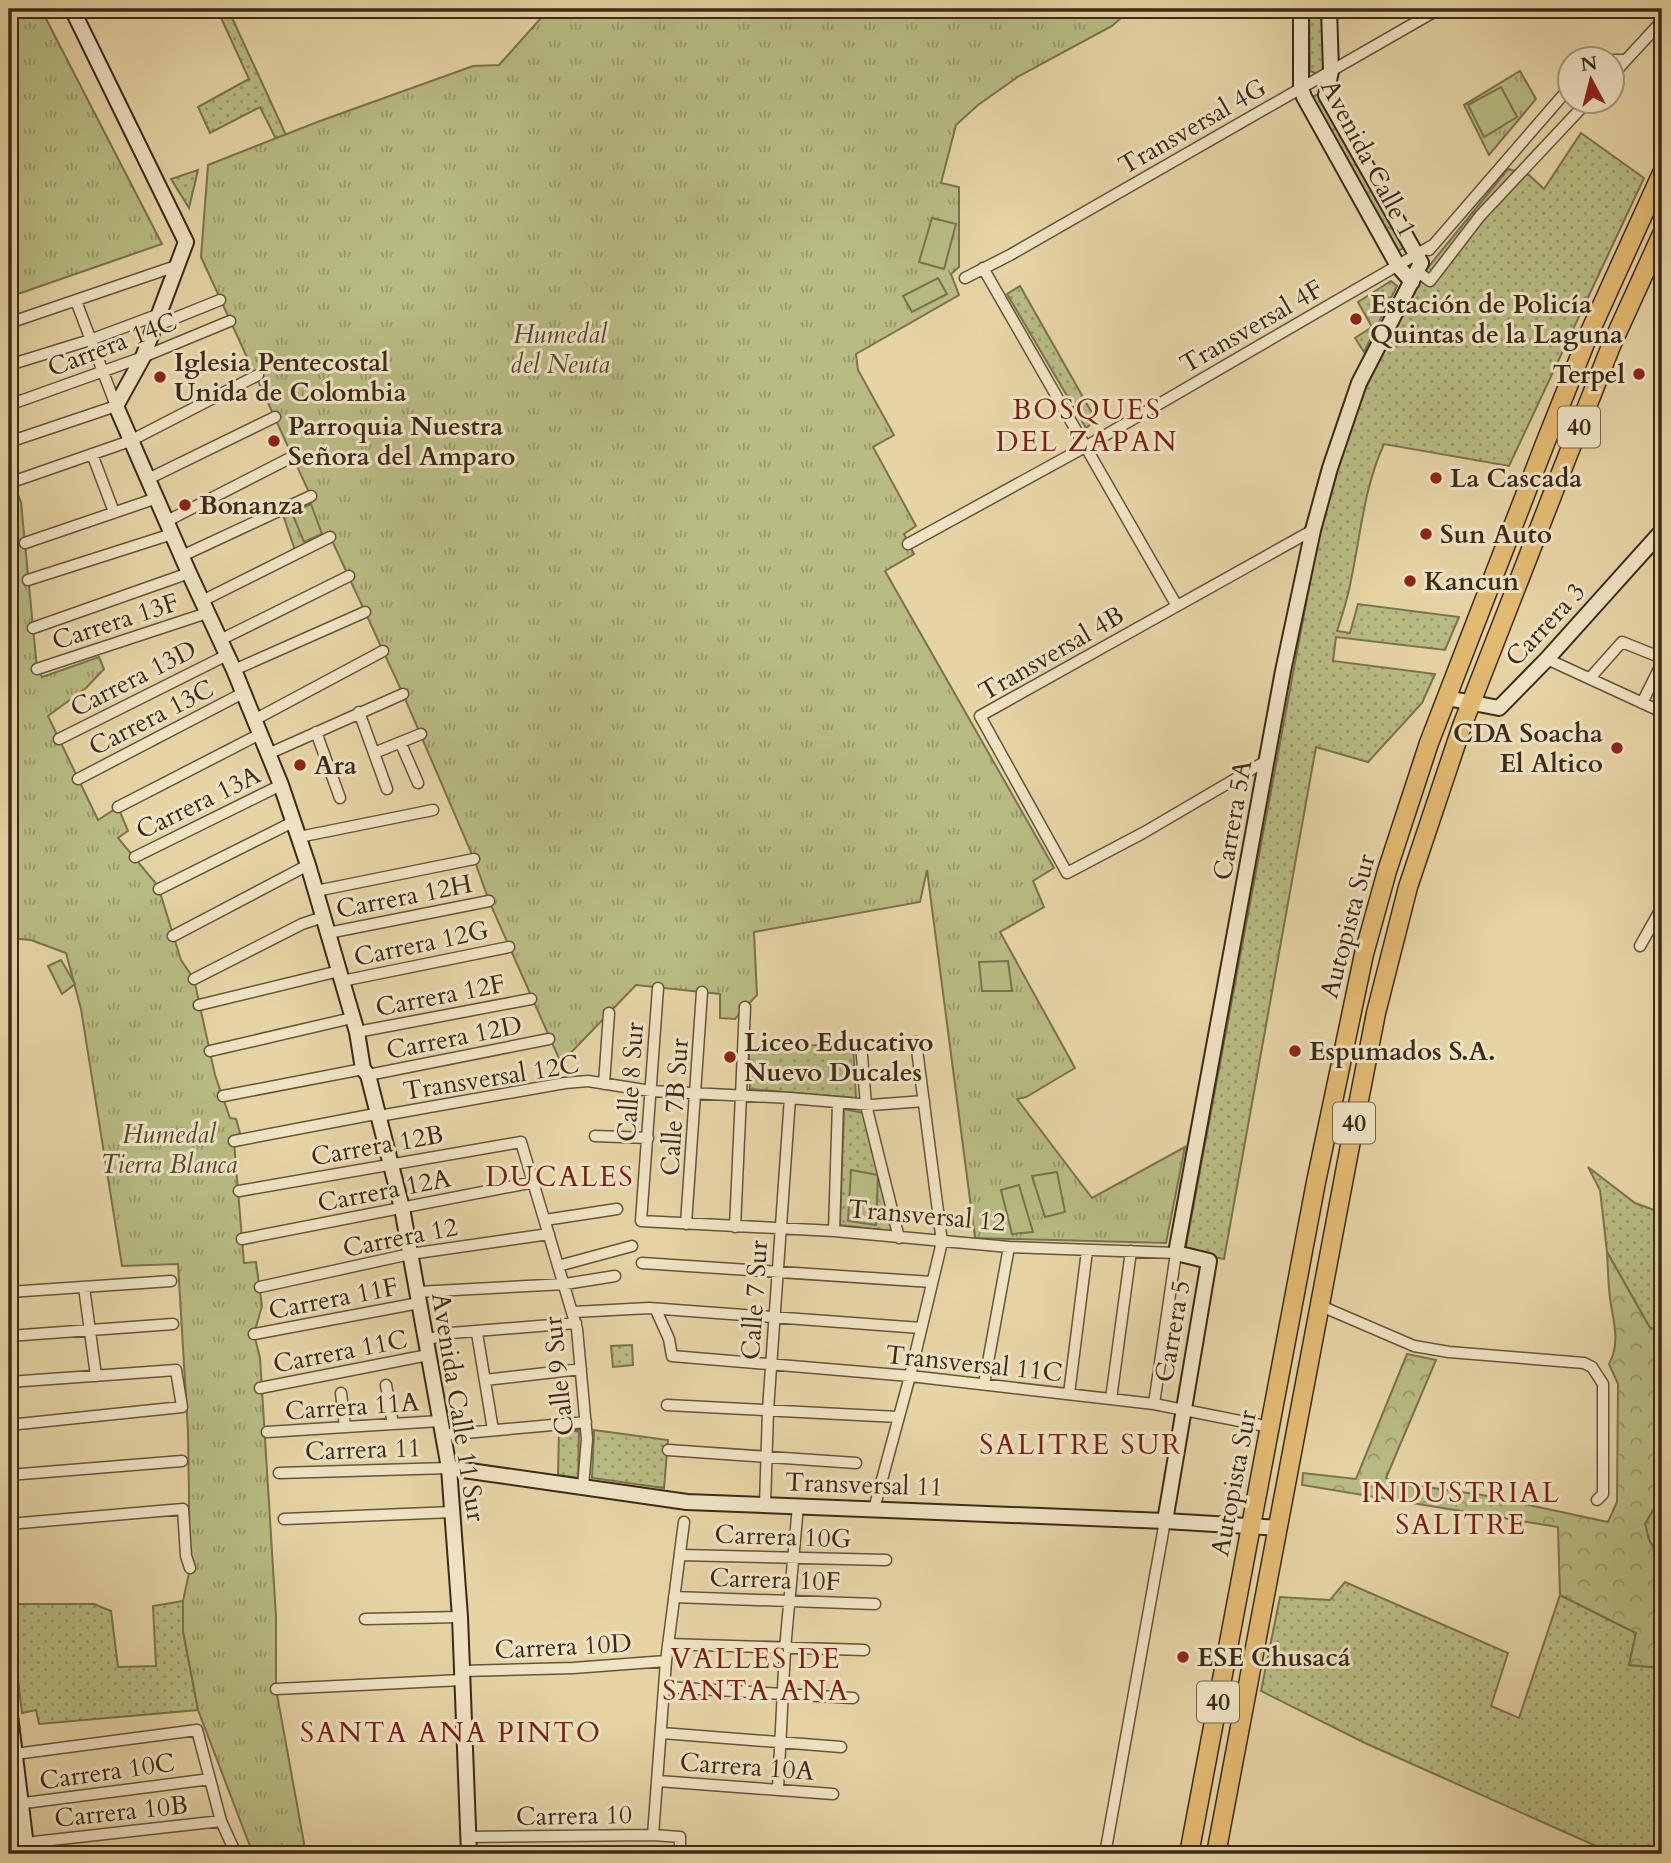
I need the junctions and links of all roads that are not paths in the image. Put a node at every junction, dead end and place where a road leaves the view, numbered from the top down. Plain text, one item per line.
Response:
1 (72, 9) edge
2 (1301, 9) edge
3 (1329, 9) edge
4 (1439, 9) edge
5 (1662, 21) edge
6 (1626, 60) edge
7 (1331, 71) junction
8 (1301, 88) junction
9 (1556, 104) edge
10 (1574, 116) edge
11 (1662, 173) edge
12 (1662, 234) edge
13 (176, 266) junction
14 (1398, 266) junction
15 (1656, 266) edge
16 (983, 268) junction
17 (1417, 268) junction
18 (965, 278) dead end
19 (220, 300) dead end
20 (76, 301) junction
21 (155, 321) junction
22 (230, 321) dead end
23 (9, 323) edge
24 (90, 341) junction
25 (143, 357) junction
26 (9, 365) edge
27 (102, 372) junction
28 (258, 375) dead end
29 (9, 405) edge
30 (116, 406) junction
31 (275, 417) dead end
32 (130, 441) junction
33 (9, 442) edge
34 (1084, 447) junction
35 (92, 454) junction
36 (292, 457) dead end
37 (148, 479) junction
38 (12, 482) dead end
39 (311, 496) dead end
40 (157, 498) junction
41 (114, 512) junction
42 (170, 527) junction
43 (1313, 530) junction
44 (1662, 531) edge
45 (330, 537) dead end
46 (25, 542) dead end
47 (908, 544) dead end
48 (182, 556) junction
49 (189, 573) junction
50 (349, 576) dead end
51 (28, 580) dead end
52 (1177, 606) junction
53 (204, 607) junction
54 (365, 612) dead end
55 (33, 628) dead end
56 (220, 640) junction
57 (383, 651) dead end
58 (226, 655) junction
59 (1548, 659) junction
60 (1662, 660) edge
61 (37, 669) dead end
62 (234, 670) junction
63 (1590, 678) junction
64 (243, 694) junction
65 (403, 694) dead end
66 (1447, 698) junction
67 (1471, 703) junction
68 (1643, 703) junction
69 (359, 712) junction
70 (1662, 712) edge
71 (254, 720) junction
72 (316, 732) junction
73 (260, 734) junction
74 (421, 734) dead end
75 (59, 739) dead end
76 (401, 744) junction
77 (374, 753) junction
78 (268, 754) junction
79 (1266, 761) junction
80 (78, 779) dead end
81 (418, 783) dead end
82 (281, 785) junction
83 (387, 789) dead end
84 (340, 798) dead end
85 (118, 807) dead end
86 (433, 810) dead end
87 (293, 822) junction
88 (299, 836) junction
89 (135, 858) dead end
90 (474, 859) dead end
91 (308, 865) junction
92 (159, 889) dead end
93 (316, 891) junction
94 (489, 901) dead end
95 (1662, 907) edge
96 (323, 917) junction
97 (328, 933) junction
98 (173, 936) dead end
99 (1640, 946) dead end
100 (509, 947) dead end
101 (340, 976) junction
102 (194, 979) dead end
103 (658, 988) dead end
104 (702, 992) dead end
105 (531, 999) dead end
106 (200, 1006) dead end
107 (745, 1007) dead end
108 (609, 1013) dead end
109 (354, 1025) junction
110 (549, 1039) dead end
111 (916, 1042) dead end
112 (861, 1044) dead end
113 (210, 1051) dead end
114 (365, 1072) junction
115 (604, 1084) junction
116 (651, 1091) junction
117 (696, 1093) junction
118 (741, 1095) junction
119 (223, 1096) dead end
120 (790, 1098) junction
121 (924, 1101) junction
122 (838, 1103) junction
123 (866, 1105) junction
124 (379, 1116) junction
125 (595, 1136) dead end
126 (648, 1138) junction
127 (234, 1142) dead end
128 (522, 1142) joint
129 (391, 1163) junction
130 (534, 1182) junction
131 (239, 1191) dead end
132 (402, 1208) junction
133 (617, 1209) dead end
134 (545, 1220) junction
135 (641, 1221) joint
136 (686, 1224) junction
137 (734, 1227) junction
138 (780, 1229) junction
139 (834, 1231) junction
140 (550, 1234) junction
141 (899, 1238) junction
142 (242, 1239) dead end
143 (943, 1242) junction
144 (632, 1246) dead end
145 (1009, 1247) junction
146 (1087, 1251) junction
147 (1131, 1251) junction
148 (410, 1254) junction
149 (1176, 1254) junction
150 (1209, 1261) joint
151 (642, 1264) dead end
152 (558, 1266) junction
153 (777, 1273) junction
154 (615, 1276) dead end
155 (171, 1281) dead end
156 (932, 1282) junction
157 (565, 1284) junction
158 (83, 1287) junction
159 (260, 1287) dead end
160 (9, 1292) edge
161 (418, 1297) junction
162 (1321, 1306) junction
163 (656, 1310) junction
164 (574, 1312) junction
165 (776, 1318) junction
166 (576, 1323) junction
167 (173, 1324) dead end
168 (921, 1328) junction
169 (89, 1330) junction
170 (477, 1333) junction
171 (254, 1334) dead end
172 (9, 1336) edge
173 (427, 1348) junction
174 (771, 1364) junction
175 (581, 1369) junction
176 (96, 1376) junction
177 (910, 1376) junction
178 (485, 1380) junction
179 (9, 1382) edge
180 (984, 1384) junction
181 (386, 1385) dead end
182 (260, 1388) dead end
183 (341, 1393) dead end
184 (1069, 1394) junction
185 (1111, 1399) junction
186 (1154, 1404) junction
187 (667, 1405) dead end
188 (768, 1410) junction
189 (1183, 1410) junction
190 (898, 1417) junction
191 (586, 1422) junction
192 (393, 1424) junction
193 (9, 1425) edge
194 (345, 1427) junction
195 (1270, 1427) junction
196 (441, 1428) junction
197 (493, 1430) junction
198 (267, 1432) dead end
199 (668, 1450) dead end
200 (766, 1456) junction
201 (182, 1461) dead end
202 (856, 1463) dead end
203 (449, 1468) junction
204 (279, 1473) dead end
205 (9, 1475) edge
206 (583, 1487) junction
207 (1597, 1500) dead end
208 (765, 1505) junction
209 (798, 1506) junction
210 (874, 1509) junction
211 (453, 1512) junction
212 (284, 1519) dead end
213 (1166, 1521) junction
214 (684, 1522) dead end
215 (9, 1524) edge
216 (1252, 1525) junction
217 (1279, 1528) junction
218 (680, 1555) junction
219 (792, 1557) junction
220 (886, 1560) dead end
221 (190, 1569) dead end
222 (674, 1597) junction
223 (790, 1601) junction
224 (875, 1604) dead end
225 (460, 1618) junction
226 (365, 1619) dead end
227 (668, 1644) junction
228 (785, 1649) junction
229 (864, 1650) dead end
230 (666, 1661) junction
231 (462, 1676) junction
232 (665, 1687) junction
233 (275, 1689) dead end
234 (784, 1695) junction
235 (853, 1698) dead end
236 (9, 1707) edge
237 (663, 1733) junction
238 (780, 1744) junction
239 (841, 1747) dead end
240 (15, 1754) junction
241 (210, 1779) junction
242 (658, 1781) junction
243 (778, 1789) junction
244 (833, 1794) dead end
245 (14, 1805) edge
246 (221, 1821) junction
247 (653, 1835) junction
248 (468, 1837) junction
249 (26, 1849) edge
250 (236, 1854) edge
251 (469, 1854) edge
252 (680, 1854) edge
253 (1105, 1854) edge
254 (1189, 1854) edge
255 (1216, 1854) edge

1 - 13 main road
2 - 8 main road, Avenida Calle 1
3 - 7 main road, Avenida Calle 1
4 - 7 street, Transversal 4G
5 - 6 street
7 - 8 street, Transversal 4G
7 - 17 main road, Avenida Calle 1
8 - 14 main road, Avenida Calle 1
8 - 16 street, Transversal 4G
9 - 17 street
10 - 17 street, Transversal 4F
11 - 66 highway, Autopista Sur / 40
12 - 15 highway, Autopista Sur / 40
13 - 20 street
13 - 21 main road
14 - 17 main road, Avenida Calle 1
14 - 17 street, Transversal 4F
14 - 34 street, Transversal 4F
15 - 67 highway, Autopista Sur / 40
16 - 18 street, Transversal 4G
16 - 34 street
17 - 43 main road, Carrera 5A
19 - 21 street
20 - 23 street
20 - 24 street
21 - 24 street
21 - 25 main road
22 - 25 street, Carrera 14C
24 - 26 street
24 - 27 street
25 - 27 street, Carrera 14C
25 - 30 main road
27 - 29 street, Carrera 14C
27 - 30 street
28 - 32 street
30 - 32 main road
30 - 33 street
31 - 37 street
32 - 35 street
32 - 37 main road
34 - 47 street, Transversal 4F
34 - 52 street
35 - 38 street
35 - 41 street
36 - 42 street
37 - 40 main road
39 - 48 street
40 - 41 street
40 - 42 main road
41 - 46 street
42 - 48 main road
42 - 51 street
43 - 52 street, Transversal 4B
43 - 79 main road, Carrera 5A
44 - 59 main road, Carrera 3
45 - 53 street, Carrera 13F
48 - 49 main road
49 - 53 main road
49 - 55 street
50 - 56 street, Carrera 13D
52 - 79 street, Transversal 4B
53 - 56 main road
53 - 61 street, Carrera 13F
54 - 62 street, Carrera 13C
56 - 58 main road
57 - 71 street
58 - 62 main road
58 - 75 street, Carrera 13D
59 - 63 street
59 - 67 main road, Carrera 3
60 - 63 street
60 - 68 street
62 - 64 main road
63 - 68 street
64 - 71 main road
64 - 80 street, Carrera 13C
65 - 69 street, Carrera 13A
66 - 67 main road, Carrera 3
66 - 195 highway, Autopista Sur / 40
67 - 162 highway, Autopista Sur / 40
68 - 70 street
69 - 72 street, Carrera 13A
69 - 77 street
71 - 73 main road
72 - 78 street, Carrera 13A
72 - 84 street
73 - 78 main road
73 - 85 street
74 - 76 street
76 - 77 street
76 - 81 street
77 - 83 street
78 - 82 main road
79 - 149 main road, Carrera 5A
82 - 87 main road
82 - 89 street, Carrera 13A
86 - 88 street
87 - 88 main road, Avenida Calle 11 Sur
87 - 92 street
88 - 91 main road, Avenida Calle 11 Sur
90 - 93 street
91 - 93 main road, Avenida Calle 11 Sur
91 - 98 street
93 - 96 main road, Avenida Calle 11 Sur
94 - 97 street, Carrera 12H
95 - 99 street
96 - 97 main road, Avenida Calle 11 Sur
96 - 102 street, Carrera 12H
97 - 101 main road, Avenida Calle 11 Sur
100 - 101 street, Carrera 12G
101 - 106 street, Carrera 12G
101 - 109 main road, Avenida Calle 11 Sur
103 - 116 street, Calle 8 Sur
104 - 117 street, Calle 7B Sur
105 - 109 street, Carrera 12F
107 - 118 street
108 - 115 street
109 - 113 street, Carrera 12F
109 - 114 main road, Avenida Calle 11 Sur
110 - 114 street, Carrera 12D
111 - 121 street
112 - 123 street
114 - 119 street, Carrera 12D
114 - 124 main road, Avenida Calle 11 Sur
115 - 116 street, Transversal 12C
115 - 124 street, Transversal 12C
116 - 117 street, Transversal 12C
116 - 126 street, Calle 8 Sur
117 - 118 street, Transversal 12C
117 - 136 street, Calle 7B Sur
118 - 120 street, Transversal 12C
118 - 137 street
120 - 122 street, Transversal 12C
120 - 138 street, Calle 7 Sur
121 - 123 street, Transversal 12C
121 - 143 street
122 - 123 street, Transversal 12C
122 - 139 street
123 - 141 street
124 - 127 street, Transversal 12C
124 - 129 main road, Avenida Calle 11 Sur
125 - 126 street
126 - 135 street, Calle 8 Sur
128 - 129 street, Carrera 12B
128 - 130 street, Calle 9 Sur
129 - 131 street, Carrera 12B
129 - 132 main road, Avenida Calle 11 Sur
130 - 132 street, Carrera 12A
130 - 134 street, Calle 9 Sur
132 - 142 street, Carrera 12A
132 - 148 main road, Avenida Calle 11 Sur
133 - 134 street
134 - 140 street, Calle 9 Sur
135 - 136 street, Transversal 12
136 - 137 street, Transversal 12
137 - 138 street, Transversal 12
138 - 139 street, Transversal 12
138 - 153 street, Calle 7 Sur
139 - 141 street, Transversal 12
140 - 148 street, Carrera 12
140 - 152 street, Calle 9 Sur
141 - 143 street, Transversal 12
143 - 145 street, Transversal 12
143 - 156 street
144 - 152 street
145 - 146 street, Transversal 12
145 - 180 street
146 - 147 street, Transversal 12
146 - 184 street
147 - 149 street, Transversal 12
147 - 185 street
148 - 159 street, Carrera 12
148 - 161 main road, Avenida Calle 11 Sur
149 - 150 main road, Transversal 12
149 - 186 street, Carrera 5A
150 - 189 main road, Carrera 5
151 - 153 street
152 - 157 street, Calle 9 Sur
153 - 156 street
153 - 165 street, Calle 7 Sur
154 - 157 street, Carrera 11F
155 - 158 street
156 - 168 street
157 - 161 street, Carrera 11F
157 - 164 street, Calle 9 Sur
158 - 160 street
158 - 169 street
161 - 171 street, Carrera 11F
161 - 173 main road, Avenida Calle 11 Sur
162 - 207 street
162 - 217 highway, Autopista Sur / 40
163 - 164 street
163 - 165 street
163 - 174 street, Transversal 11C
164 - 166 street, Calle 9 Sur
165 - 168 street
165 - 174 street, Calle 7 Sur
166 - 170 street, Carrera 11C
166 - 175 street, Calle 9 Sur
167 - 169 street
168 - 177 street
169 - 172 street
169 - 176 street
170 - 173 street, Carrera 11C
170 - 178 street
173 - 182 street, Carrera 11C
173 - 196 main road, Avenida Calle 11 Sur
174 - 177 street, Transversal 11C
174 - 188 street, Calle 7 Sur
175 - 178 street
175 - 191 street, Calle 9 Sur
176 - 179 street
176 - 193 street
177 - 180 street, Transversal 11C
177 - 190 street
178 - 197 street
180 - 184 street, Transversal 11C
181 - 192 street
183 - 194 street
184 - 185 street, Transversal 11C
185 - 186 street, Transversal 11C
186 - 189 street, Transversal 11C
187 - 188 street
188 - 190 street
188 - 200 street, Calle 7 Sur
189 - 195 street, Transversal 11C
189 - 213 main road, Carrera 5
190 - 210 street
191 - 197 street, Carrera 11A
191 - 206 street, Calle 9 Sur
192 - 194 street, Carrera 11A
192 - 196 street, Carrera 11A
194 - 198 street, Carrera 11A
195 - 216 highway, Autopista Sur / 40
196 - 197 street, Carrera 11A
196 - 203 main road, Avenida Calle 11 Sur
199 - 200 street
200 - 202 street
200 - 208 street, Calle 7 Sur
201 - 205 street
203 - 204 street, Carrera 11
203 - 206 main road, Transversal 11
203 - 211 main road, Avenida Calle 11 Sur
206 - 208 main road, Transversal 11
208 - 209 main road, Transversal 11
209 - 210 main road, Transversal 11
209 - 219 street
210 - 213 main road, Transversal 11
211 - 212 street
211 - 225 main road, Avenida Calle 11 Sur
213 - 216 main road, Transversal 11
213 - 253 street
214 - 218 street
215 - 221 street
216 - 217 main road, Transversal 11
216 - 254 highway, Autopista Sur / 40
217 - 255 highway, Autopista Sur / 40
218 - 219 street, Carrera 10G
218 - 222 street
219 - 220 street, Carrera 10G
219 - 223 street
222 - 223 street, Carrera 10F
222 - 227 street
223 - 224 street, Carrera 10F
223 - 228 street
225 - 226 street
225 - 231 main road, Avenida Calle 11 Sur
227 - 228 street, Carrera 10D
227 - 230 street
228 - 229 street, Carrera 10D
228 - 234 street
230 - 231 street, Carrera 10D
230 - 232 street
231 - 233 street, Carrera 10D
231 - 248 main road, Avenida Calle 11 Sur
232 - 234 street
232 - 237 street
234 - 235 street
234 - 238 street
236 - 240 main road
237 - 238 street
237 - 242 street
238 - 239 street
238 - 243 street
240 - 241 street
240 - 245 main road
241 - 245 street, Carrera 10C
241 - 246 street
242 - 243 street, Carrera 10A
242 - 247 street
243 - 244 street, Carrera 10A
245 - 249 main road
246 - 249 street, Carrera 10B
246 - 250 street
247 - 248 street, Carrera 10
247 - 252 street, Carrera 10
248 - 251 main road, Avenida Calle 11 Sur

